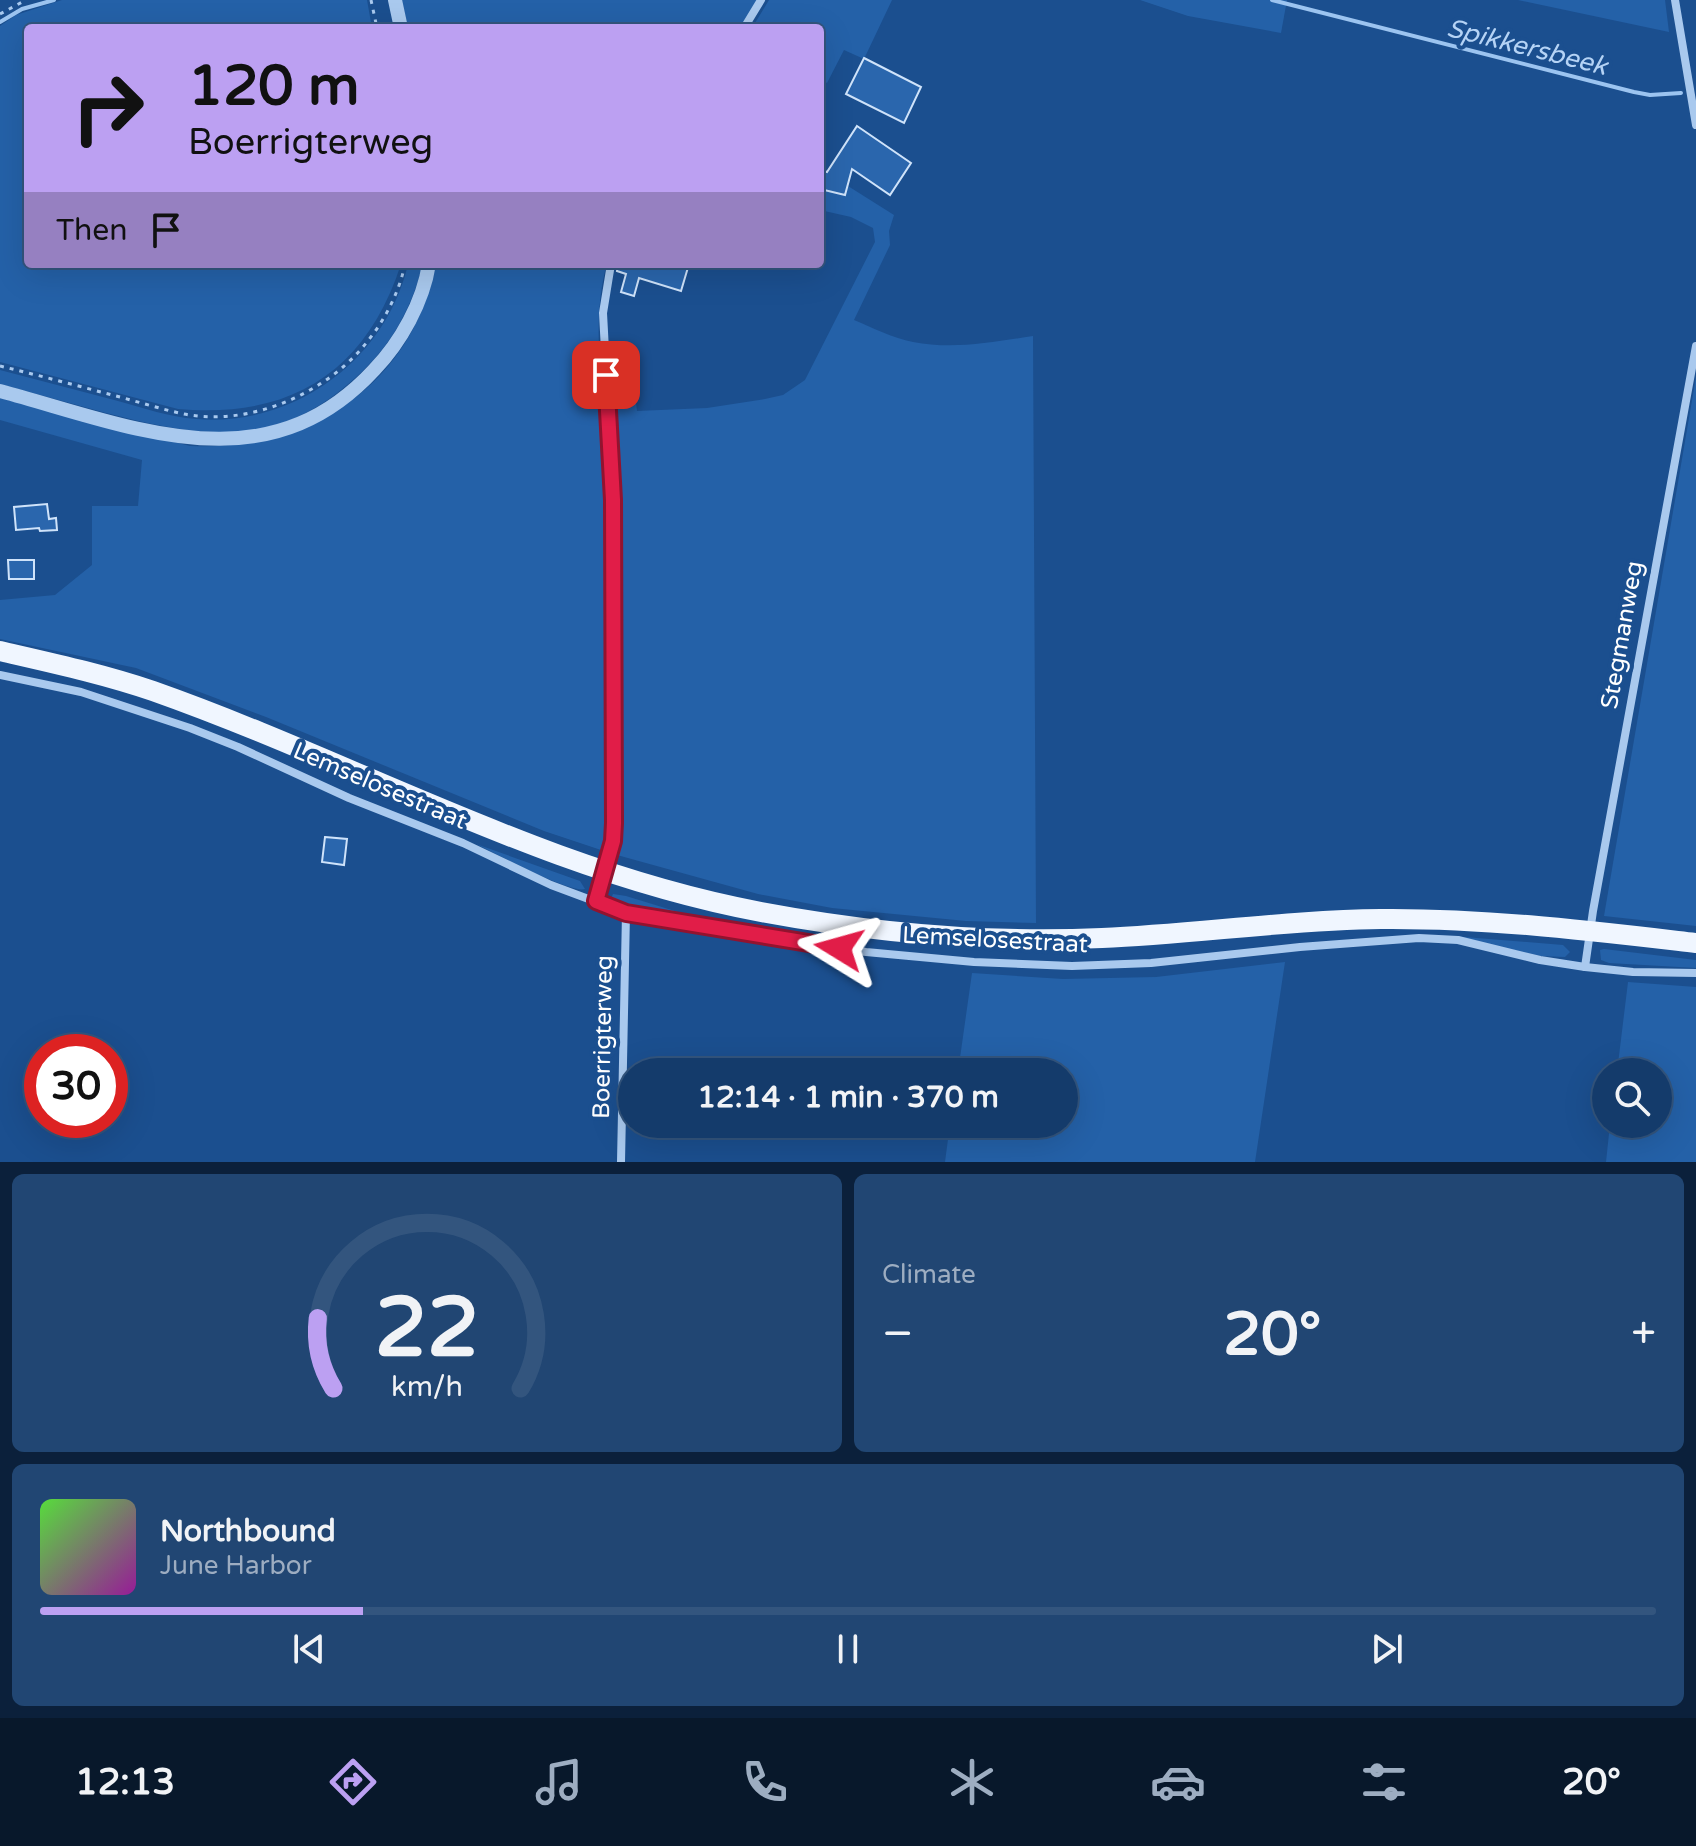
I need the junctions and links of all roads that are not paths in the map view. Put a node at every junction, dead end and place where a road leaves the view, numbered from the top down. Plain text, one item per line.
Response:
1 (395, 0) edge
2 (761, 0) edge
3 (1675, 0) edge
4 (400, 24) edge
5 (746, 24) edge
6 (1696, 125) edge
7 (428, 268) edge
8 (610, 268) edge
9 (1696, 346) edge
10 (0, 391) edge
11 (0, 651) edge
12 (0, 675) edge
13 (604, 872) junction
14 (596, 901) junction
15 (626, 913) junction
16 (1589, 931) junction
17 (1696, 943) edge
18 (1585, 967) junction
19 (1696, 973) edge
20 (621, 1162) edge

1 - 4 street
2 - 5 street
3 - 6 street
7 - 10 street
8 - 13 street
9 - 16 street, Stegmanweg
11 - 13 main road
12 - 14 street, Lemselosestraat
13 - 14 street
13 - 16 main road
14 - 15 street, Lemselosestraat
15 - 18 street, Lemselosestraat
15 - 20 street, Boerrigterweg
16 - 17 main road
16 - 18 street, Stegmanweg
18 - 19 street, Lemselosestraat

